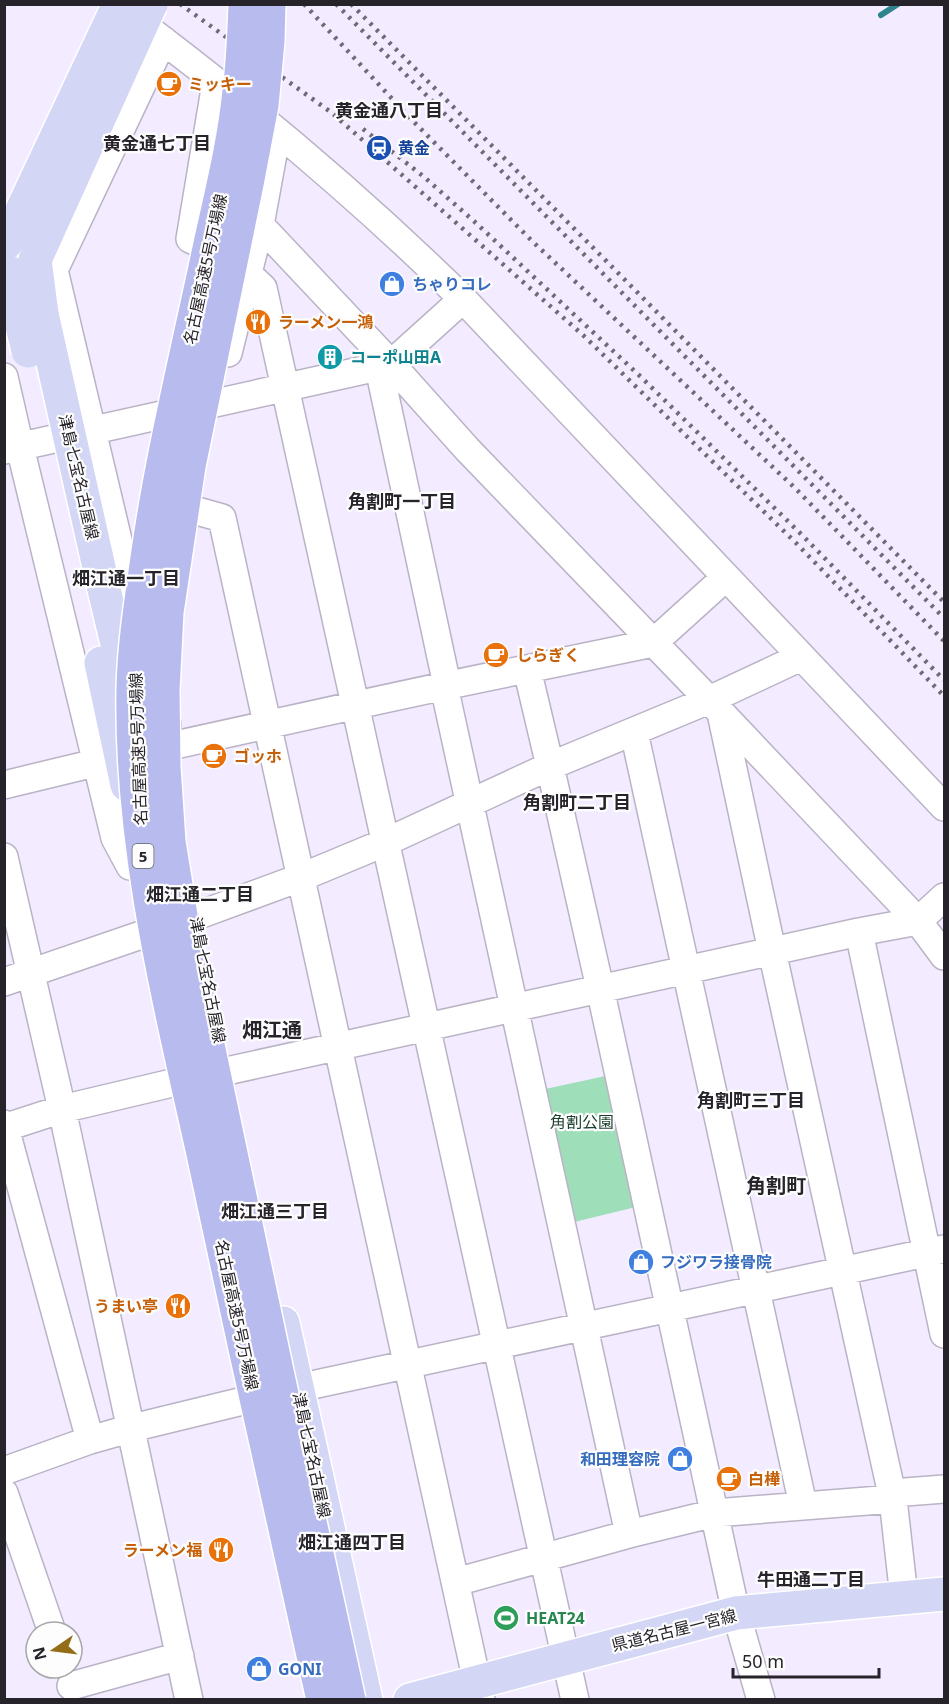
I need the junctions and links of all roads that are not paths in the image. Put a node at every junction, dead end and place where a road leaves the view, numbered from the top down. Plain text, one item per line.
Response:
1 (104, 4) edge
2 (117, 4) edge
3 (152, 4) edge
4 (245, 4) edge
5 (269, 4) edge
6 (163, 40) junction
7 (216, 83) junction
8 (277, 132) junction
9 (260, 225) junction
10 (14, 256) edge
11 (248, 269) junction
12 (463, 299) junction
13 (385, 366) junction
14 (4, 377) edge
15 (286, 388) junction
16 (215, 403) junction
17 (93, 430) junction
18 (12, 449) edge
19 (190, 509) junction
20 (726, 577) junction
21 (94, 587) junction
22 (652, 643) junction
23 (801, 657) junction
24 (526, 669) junction
25 (446, 685) junction
26 (356, 704) junction
27 (715, 707) junction
28 (266, 726) junction
29 (634, 732) junction
30 (166, 747) junction
31 (95, 762) junction
32 (550, 766) junction
33 (4, 785) edge
34 (470, 803) junction
35 (945, 807) edge
36 (386, 842) junction
37 (177, 846) junction
38 (4, 857) edge
39 (130, 866) junction
40 (302, 877) junction
41 (945, 897) edge
42 (196, 916) junction
43 (918, 921) junction
44 (859, 932) junction
45 (141, 935) junction
46 (772, 951) junction
47 (945, 956) edge
48 (686, 969) junction
49 (30, 973) junction
50 (4, 982) edge
51 (600, 988) junction
52 (514, 1007) junction
53 (427, 1026) junction
54 (338, 1046) junction
55 (226, 1070) junction
56 (172, 1083) junction
57 (62, 1109) junction
58 (5, 1126) edge
59 (936, 1250) edge
60 (844, 1271) junction
61 (756, 1290) junction
62 (670, 1309) junction
63 (584, 1326) junction
64 (945, 1334) edge
65 (496, 1344) junction
66 (408, 1364) junction
67 (298, 1388) junction
68 (243, 1401) junction
69 (132, 1428) junction
70 (90, 1440) junction
71 (4, 1471) edge
72 (945, 1489) edge
73 (4, 1494) edge
74 (893, 1496) junction
75 (802, 1505) junction
76 (715, 1513) junction
77 (630, 1534) junction
78 (544, 1557) junction
79 (456, 1582) junction
80 (945, 1594) edge
81 (904, 1598) junction
82 (736, 1613) junction
83 (48, 1620) edge
84 (180, 1656) junction
85 (565, 1658) junction
86 (70, 1684) edge
87 (479, 1690) edge
88 (189, 1700) edge
89 (308, 1700) edge
90 (323, 1700) edge
91 (349, 1700) edge
92 (366, 1700) edge
93 (410, 1700) edge
94 (575, 1700) edge
95 (761, 1700) edge

1 - 10 street
2 - 6 street
2 - 10 main road, bridge
3 - 10 main road, bridge
4 - 90 highway, 名古屋高速5号万場線 / 5, bridge
5 - 91 highway, 名古屋高速5号万場線 / 5, bridge
6 - 7 street
6 - 10 street
7 - 8 street
7 - 11 street
8 - 9 street
8 - 12 street
9 - 11 street
9 - 13 street
10 - 17 street
10 - 21 main road, 津島七宝名古屋線, bridge
11 - 15 street
11 - 16 street
12 - 13 street
12 - 20 street
13 - 15 street
13 - 22 street
13 - 25 street
14 - 18 street
15 - 16 street
15 - 26 street
16 - 17 street
16 - 19 street
17 - 18 street
17 - 30 street
18 - 31 street
19 - 28 street
19 - 30 street
20 - 22 street
20 - 23 street
21 - 37 main road, 津島七宝名古屋線
21 - 39 main road, 津島七宝名古屋線
22 - 24 street
22 - 27 street
23 - 27 street
23 - 35 street
24 - 25 street
24 - 32 street
25 - 26 street
25 - 34 street
26 - 28 street
26 - 36 street
27 - 29 street
27 - 43 street
27 - 46 street
28 - 30 street
28 - 40 street
29 - 32 street
29 - 48 street
30 - 37 street
31 - 33 street
31 - 39 street
32 - 34 street
32 - 51 street
34 - 36 street
34 - 52 street
36 - 40 street
36 - 53 street
37 - 42 main road, 津島七宝名古屋線
38 - 49 street
39 - 45 main road, 津島七宝名古屋線
40 - 42 street
40 - 54 street
41 - 43 street
42 - 55 main road, 津島七宝名古屋線
43 - 44 street
43 - 47 street
44 - 46 street
44 - 59 street
45 - 49 street
45 - 56 main road, 津島七宝名古屋線
46 - 48 street
46 - 60 street
48 - 51 street
48 - 61 street
49 - 50 street
49 - 57 street
51 - 52 street
51 - 62 street
52 - 53 street
52 - 63 street
53 - 54 street
53 - 65 street
54 - 55 street
54 - 66 street
55 - 56 street
55 - 67 main road, 津島七宝名古屋線
56 - 57 street
56 - 68 main road, 津島七宝名古屋線
57 - 58 street
57 - 69 street
58 - 70 street
59 - 60 street
59 - 64 street
60 - 61 street
60 - 74 street
61 - 62 street
61 - 75 street
62 - 63 street
62 - 76 street
63 - 65 street
63 - 77 street
65 - 66 street
65 - 78 street
66 - 67 street
66 - 79 street
67 - 92 main road, 津島七宝名古屋線
68 - 69 street
68 - 89 main road, 津島七宝名古屋線
69 - 70 street
69 - 84 street
70 - 71 street
72 - 74 street
73 - 83 street
74 - 75 street
74 - 81 street
75 - 76 street
76 - 77 street
76 - 82 street
77 - 78 street
78 - 79 street
78 - 85 street
79 - 87 street
80 - 81 main road, 県道名古屋一宮線
81 - 82 main road, 県道名古屋一宮線
82 - 85 main road, 県道名古屋一宮線
82 - 95 street
84 - 86 street
84 - 88 street
85 - 87 main road, 県道名古屋一宮線
85 - 94 street
87 - 93 main road, 県道名古屋一宮線

